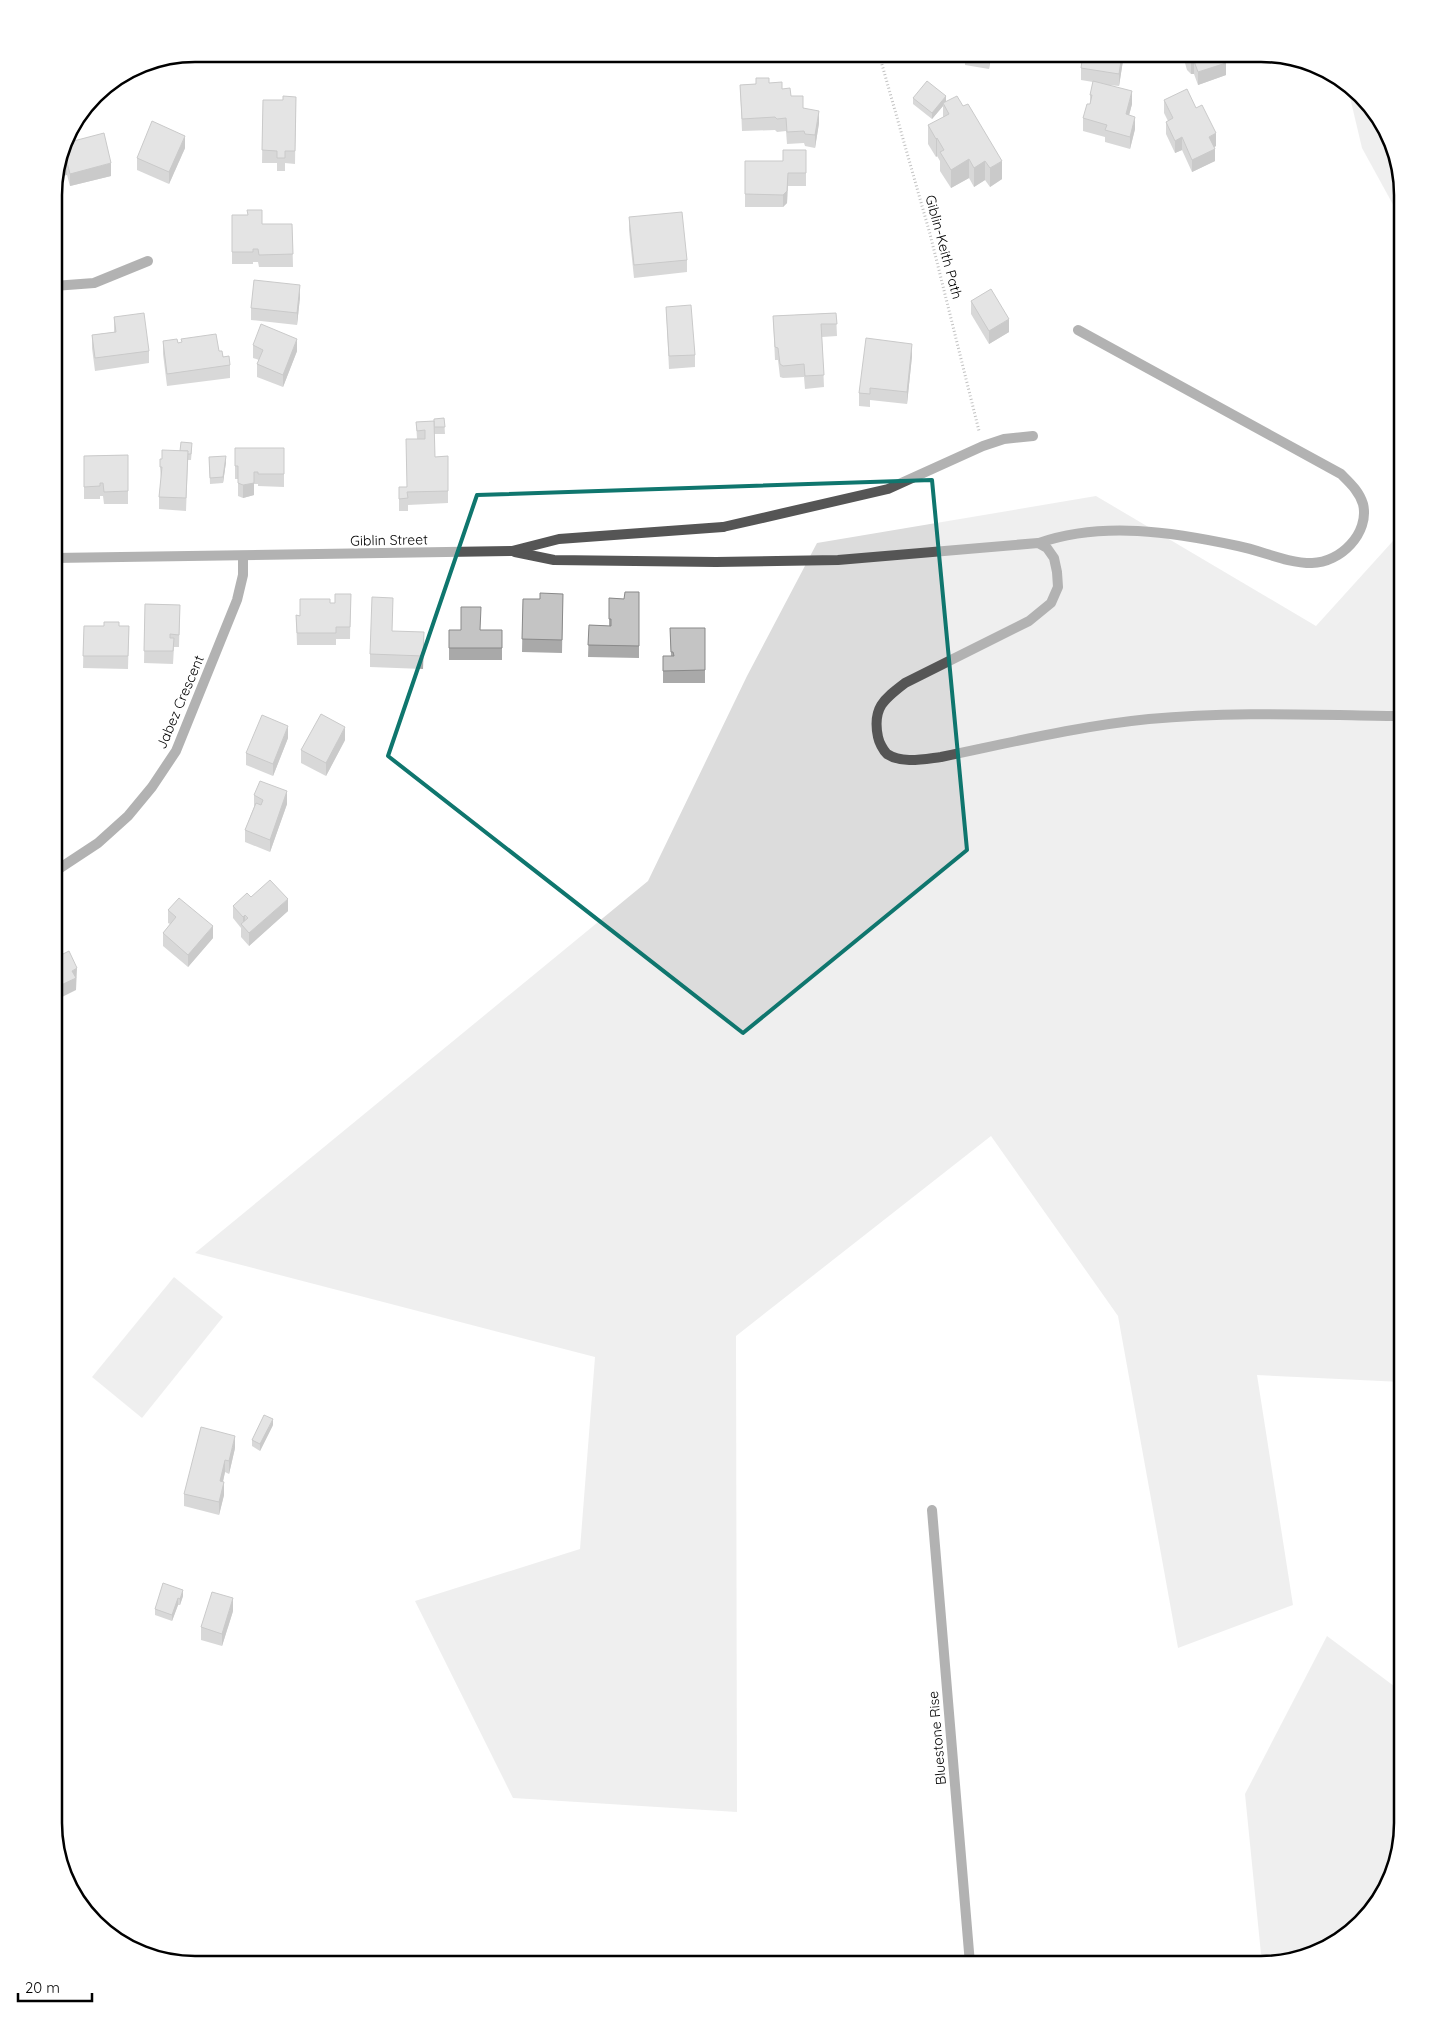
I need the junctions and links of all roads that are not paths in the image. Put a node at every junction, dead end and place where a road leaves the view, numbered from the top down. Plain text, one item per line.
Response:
1 (148, 261) dead end
2 (63, 285) edge
3 (1078, 330) dead end
4 (1033, 436) dead end
5 (1039, 543) junction
6 (512, 551) junction
7 (243, 556) junction
8 (63, 558) edge
9 (1394, 716) edge
10 (63, 866) edge
11 (932, 1510) dead end
12 (969, 1956) edge

1 - 2 street
3 - 5 street
4 - 6 street, Giblin Street
5 - 6 street
5 - 9 street
6 - 7 street, Giblin Street
7 - 8 street, Giblin Street
7 - 10 street, Jabez Crescent
11 - 12 street, Bluestone Rise

